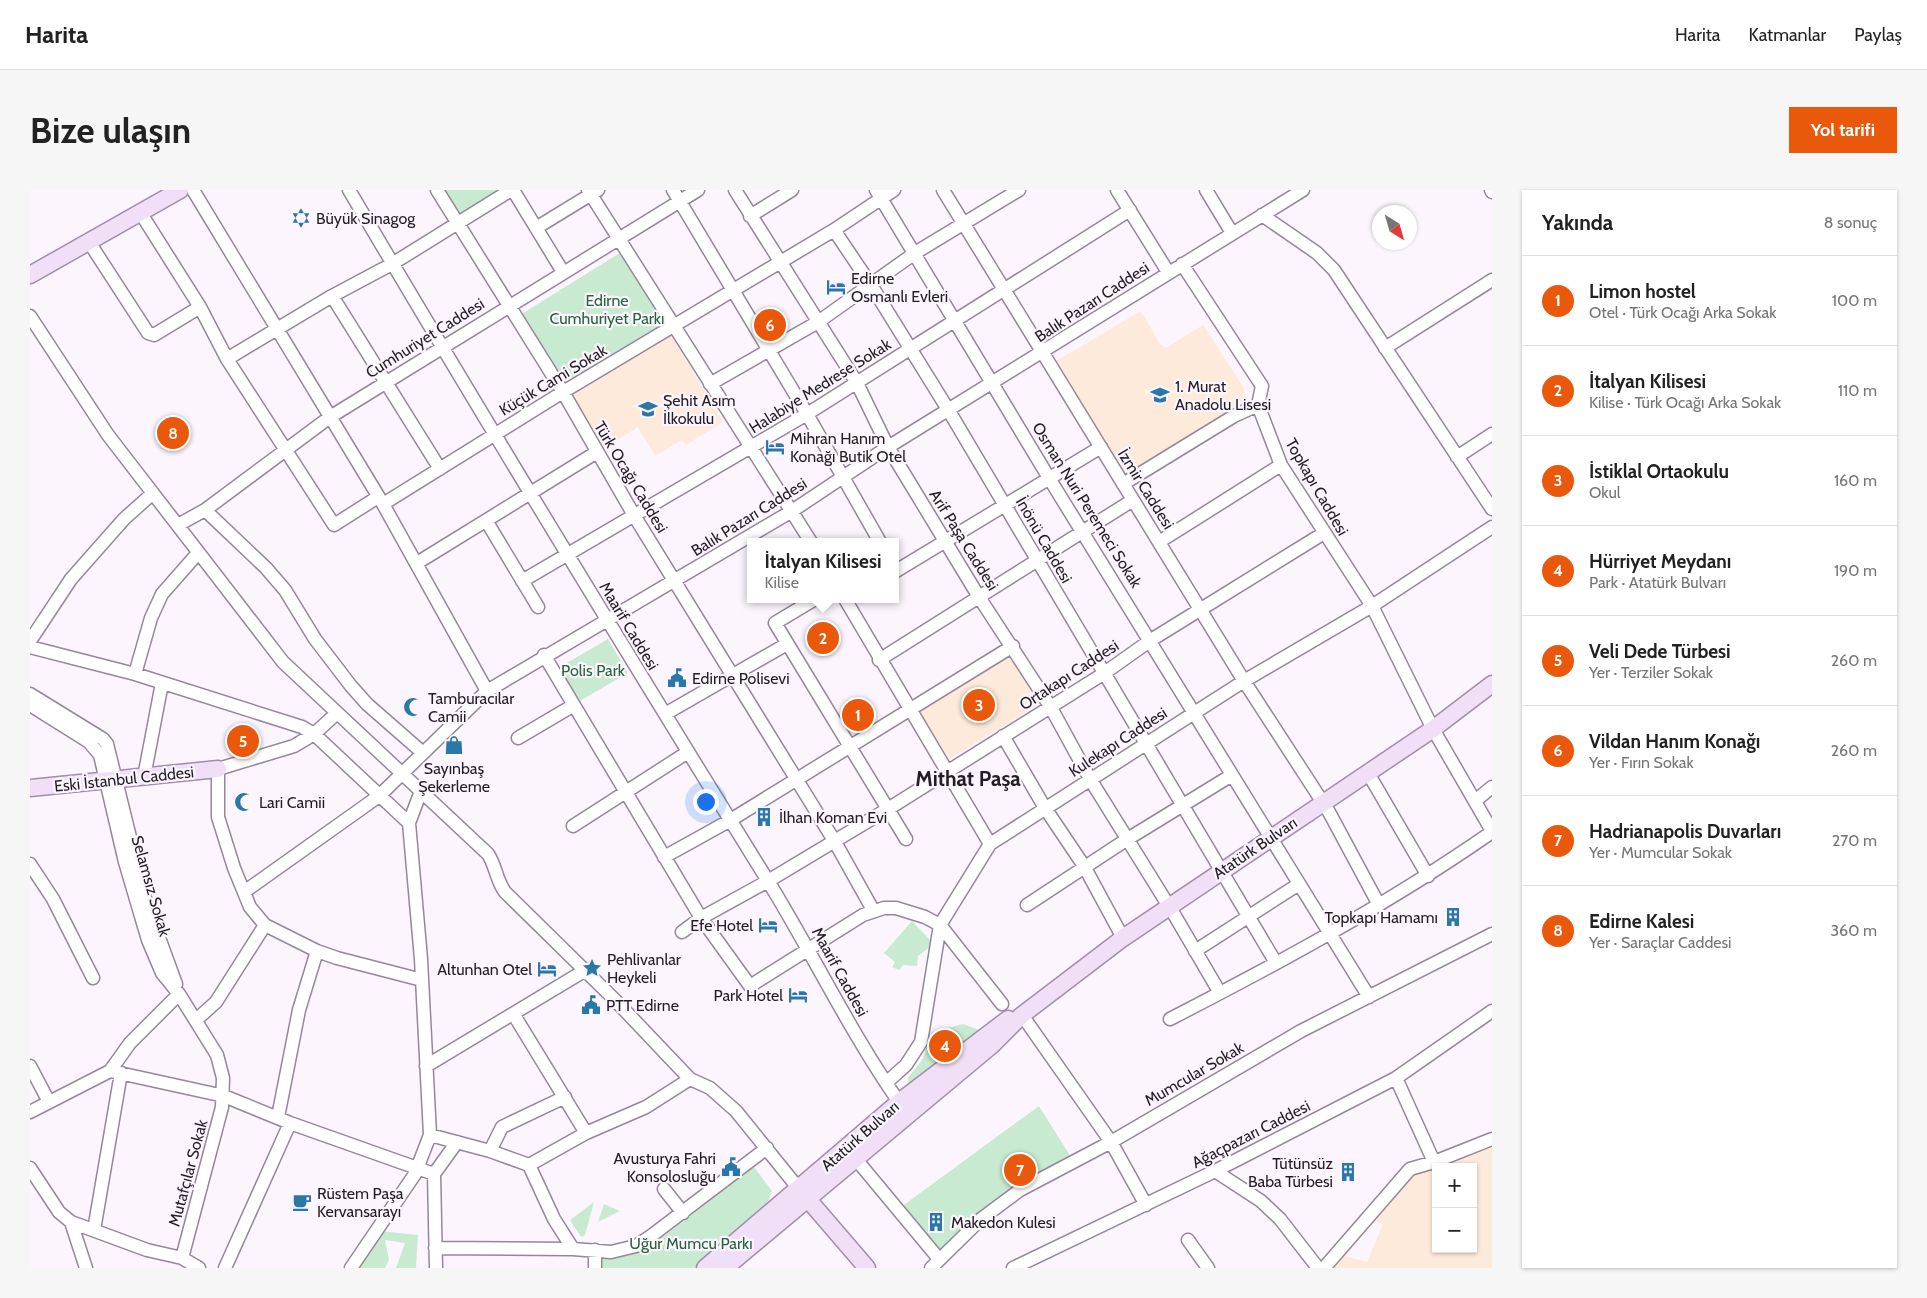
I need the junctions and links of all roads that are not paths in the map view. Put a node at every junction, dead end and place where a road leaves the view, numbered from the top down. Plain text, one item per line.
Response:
1 (180, 190) edge
2 (193, 190) edge
3 (349, 190) edge
4 (437, 190) edge
5 (512, 190) edge
6 (698, 190) edge
7 (735, 190) edge
8 (792, 190) edge
9 (894, 190) edge
10 (943, 190) edge
11 (1019, 190) edge
12 (1117, 190) edge
13 (1206, 190) edge
14 (1303, 190) edge
15 (592, 191) edge
16 (878, 194) edge
17 (677, 196) edge
18 (1130, 210) junction
19 (140, 212) junction
20 (1262, 215) junction
21 (750, 216) junction
22 (963, 223) junction
23 (458, 224) junction
24 (536, 228) junction
25 (834, 230) junction
26 (1232, 232) junction
27 (619, 238) junction
28 (89, 242) junction
29 (915, 254) junction
30 (780, 262) junction
31 (392, 264) junction
32 (1182, 264) junction
33 (563, 272) junction
34 (1168, 272) junction
35 (30, 275) edge
36 (1492, 280) edge
37 (871, 285) junction
38 (1004, 289) junction
39 (732, 291) junction
40 (332, 296) junction
41 (509, 305) junction
42 (200, 307) junction
43 (954, 320) junction
44 (818, 322) junction
45 (32, 325) edge
46 (674, 327) junction
47 (276, 330) junction
48 (442, 346) junction
49 (911, 348) junction
50 (1385, 348) junction
51 (768, 350) junction
52 (1044, 352) junction
53 (227, 359) junction
54 (385, 382) junction
55 (857, 383) junction
56 (710, 384) junction
57 (993, 384) junction
58 (563, 392) junction
59 (1258, 405) junction
60 (949, 411) junction
61 (807, 414) junction
62 (330, 417) junction
63 (494, 434) junction
64 (1492, 434) edge
65 (752, 447) junction
66 (888, 447) junction
67 (1101, 447) junction
68 (285, 448) junction
69 (598, 452) junction
70 (1457, 457) junction
71 (1282, 465) junction
72 (440, 469) junction
73 (842, 478) junction
74 (1049, 478) junction
75 (1123, 484) junction
76 (153, 493) junction
77 (531, 494) junction
78 (1133, 500) junction
79 (380, 501) junction
80 (1005, 506) junction
81 (1492, 509) edge
82 (205, 510) junction
83 (792, 511) junction
84 (635, 517) junction
85 (487, 522) junction
86 (178, 525) junction
87 (1492, 527) edge
88 (1083, 532) junction
89 (1324, 533) junction
90 (809, 538) edge
91 (878, 538) edge
92 (945, 542) junction
93 (1159, 542) junction
94 (198, 553) junction
95 (568, 556) junction
96 (1037, 562) junction
97 (417, 563) junction
98 (899, 568) edge
99 (522, 581) junction
100 (675, 581) junction
101 (979, 597) junction
102 (808, 603) edge
103 (850, 603) edge
104 (1372, 606) junction
105 (538, 607) dead end
106 (1201, 611) junction
107 (606, 620) junction
108 (1151, 640) junction
109 (30, 641) edge
110 (787, 644) junction
111 (1013, 646) junction
112 (30, 647) edge
113 (544, 655) junction
114 (879, 660) junction
115 (135, 674) junction
116 (1103, 674) junction
117 (732, 675) junction
118 (1244, 681) junction
119 (162, 683) junction
120 (1492, 684) edge
121 (487, 691) junction
122 (30, 694) edge
123 (30, 705) edge
124 (574, 705) junction
125 (1050, 706) junction
126 (911, 708) junction
127 (337, 713) junction
128 (1194, 713) junction
129 (665, 714) junction
130 (1433, 729) junction
131 (314, 734) junction
132 (1003, 736) junction
133 (518, 738) dead end
134 (1145, 744) junction
135 (850, 746) junction
136 (688, 752) junction
137 (423, 753) junction
138 (218, 769) junction
139 (947, 771) junction
140 (1368, 773) junction
141 (402, 774) junction
142 (1232, 775) junction
143 (144, 776) junction
144 (795, 778) junction
145 (111, 780) junction
146 (1090, 780) junction
147 (30, 788) edge
148 (1492, 788) edge
149 (421, 791) junction
150 (625, 792) junction
151 (379, 796) junction
152 (1475, 801) junction
153 (1323, 802) junction
154 (1183, 806) junction
155 (1045, 808) junction
156 (888, 810) junction
157 (729, 820) junction
158 (409, 823) junction
159 (573, 826) dead end
160 (1492, 831) edge
161 (1271, 837) junction
162 (906, 839) dead end
163 (1126, 840) junction
164 (835, 842) junction
165 (990, 844) junction
166 (664, 857) junction
167 (30, 864) edge
168 (1084, 866) junction
169 (1221, 871) junction
170 (1428, 876) junction
171 (768, 881) junction
172 (1299, 884) junction
173 (244, 892) junction
174 (1027, 905) dead end
175 (1168, 905) junction
176 (1379, 905) junction
177 (873, 910) junction
178 (1246, 916) junction
179 (701, 918) junction
180 (265, 925) junction
181 (940, 925) junction
182 (682, 932) dead end
183 (1330, 934) junction
184 (1492, 934) edge
185 (1123, 938) junction
186 (809, 950) junction
187 (317, 951) junction
188 (1195, 951) junction
189 (1276, 963) junction
190 (584, 971) junction
191 (93, 978) dead end
192 (422, 980) junction
193 (1220, 993) junction
194 (179, 994) junction
195 (1369, 997) junction
196 (1002, 1004) dead end
197 (1492, 1011) edge
198 (514, 1015) junction
199 (1022, 1016) junction
200 (1170, 1019) dead end
201 (196, 1020) junction
202 (30, 1066) edge
203 (426, 1066) junction
204 (116, 1072) junction
205 (1396, 1078) junction
206 (690, 1079) junction
207 (886, 1083) junction
208 (224, 1096) junction
209 (565, 1098) junction
210 (49, 1102) junction
211 (904, 1108) junction
212 (30, 1112) edge
213 (278, 1117) junction
214 (290, 1123) junction
215 (586, 1133) junction
216 (430, 1135) junction
217 (1492, 1140) edge
218 (457, 1142) junction
219 (1111, 1142) junction
220 (767, 1148) junction
221 (490, 1151) junction
222 (855, 1158) junction
223 (1434, 1162) junction
224 (529, 1165) junction
225 (30, 1168) edge
226 (418, 1168) junction
227 (1215, 1171) junction
228 (434, 1174) junction
229 (664, 1189) dead end
230 (803, 1193) junction
231 (1146, 1205) junction
232 (683, 1213) junction
233 (71, 1222) junction
234 (94, 1230) junction
235 (1188, 1240) dead end
236 (435, 1248) junction
237 (573, 1249) junction
238 (595, 1250) junction
239 (182, 1258) junction
240 (935, 1263) edge
241 (86, 1268) edge
242 (199, 1268) edge
243 (225, 1268) edge
244 (351, 1268) edge
245 (436, 1268) edge
246 (595, 1268) edge
247 (705, 1268) edge
248 (725, 1268) edge
249 (867, 1268) edge
250 (1014, 1268) edge
251 (1208, 1268) edge
252 (1318, 1268) edge
253 (1324, 1268) edge

1 - 19 main road
2 - 47 street
3 - 31 street, Maarif Caddesi
4 - 23 street, Türk Ocağı Caddesi
5 - 23 street
5 - 24 street
6 - 17 street, Cumhuriyet Caddesi
7 - 21 street, Arif Paşa Caddesi
8 - 21 street
9 - 16 street, Küçük Cami Sokak
10 - 22 street, İzmir Caddesi
11 - 22 street
12 - 18 street
13 - 26 street
14 - 20 street, Balık Pazarı Caddesi
15 - 24 street
15 - 27 street
16 - 25 street, Küçük Cami Sokak
16 - 29 street, Osman Nuri Peremeci Sokak
17 - 27 street, Cumhuriyet Caddesi
17 - 39 street
18 - 34 street
18 - 38 street, Halabiye Medrese Sokak
19 - 28 main road
19 - 42 street
20 - 26 street, Balık Pazarı Caddesi
20 - 50 street
21 - 30 street, Arif Paşa Caddesi
22 - 29 street
22 - 38 street, İzmir Caddesi
23 - 31 street
23 - 41 street, Türk Ocağı Caddesi
24 - 33 street
25 - 30 street, Küçük Cami Sokak
25 - 37 street, İnönü Caddesi
26 - 32 street, Balık Pazarı Caddesi
27 - 33 street, Cumhuriyet Caddesi
27 - 46 street
28 - 35 main road
28 - 42 street
29 - 37 street
29 - 43 street, Osman Nuri Peremeci Sokak
30 - 39 street, Küçük Cami Sokak
30 - 44 street, Arif Paşa Caddesi
31 - 40 street
31 - 48 street, Maarif Caddesi
32 - 34 street, Balık Pazarı Caddesi
32 - 59 street, Topkapı Caddesi
33 - 41 street, Cumhuriyet Caddesi
34 - 52 street, Balık Pazarı Caddesi
36 - 50 street
37 - 44 street
37 - 49 street, İnönü Caddesi
38 - 43 street, Halabiye Medrese Sokak
38 - 52 street, İzmir Caddesi
39 - 46 street, Küçük Cami Sokak
39 - 51 street
40 - 47 street
40 - 54 street
41 - 48 street, Cumhuriyet Caddesi
41 - 58 street, Türk Ocağı Caddesi
42 - 53 street
43 - 49 street, Halabiye Medrese Sokak
43 - 57 street, Osman Nuri Peremeci Sokak
44 - 51 street
44 - 55 street, Arif Paşa Caddesi
45 - 76 street
46 - 56 street
46 - 58 street, Küçük Cami Sokak
47 - 53 street
47 - 62 street
48 - 54 street, Cumhuriyet Caddesi
48 - 63 street, Maarif Caddesi
49 - 55 street, Halabiye Medrese Sokak
49 - 60 street, İnönü Caddesi
50 - 70 street
51 - 56 street
51 - 61 street
52 - 57 street, Balık Pazarı Caddesi
52 - 67 street, İzmir Caddesi
53 - 68 street
54 - 62 street, Cumhuriyet Caddesi
54 - 72 street
55 - 61 street, Halabiye Medrese Sokak
55 - 66 street, Arif Paşa Caddesi
56 - 65 street
57 - 60 street, Balık Pazarı Caddesi
57 - 74 street, Osman Nuri Peremeci Sokak
58 - 63 street, Küçük Cami Sokak
58 - 69 street, Türk Ocağı Caddesi
59 - 71 street, Topkapı Caddesi
59 - 75 street
60 - 66 street, Balık Pazarı Caddesi
60 - 80 street, İnönü Caddesi
61 - 65 street, Halabiye Medrese Sokak
61 - 73 street
62 - 68 street, Cumhuriyet Caddesi
62 - 79 street
63 - 72 street, Küçük Cami Sokak
63 - 77 street, Maarif Caddesi
64 - 70 street
65 - 83 street
65 - 84 street, Halabiye Medrese Sokak
66 - 73 street, Balık Pazarı Caddesi
66 - 92 street, Arif Paşa Caddesi
67 - 74 street
67 - 75 street, İzmir Caddesi
68 - 79 street, Küçük Cami Sokak
68 - 82 street, Cumhuriyet Caddesi
69 - 77 street
69 - 84 street, Türk Ocağı Caddesi
70 - 81 street
71 - 89 street, Topkapı Caddesi
71 - 93 street
72 - 79 street, Küçük Cami Sokak
73 - 83 street, Balık Pazarı Caddesi
73 - 91 street
74 - 80 street
74 - 88 street, Osman Nuri Peremeci Sokak
75 - 78 street, İzmir Caddesi
76 - 86 street
76 - 109 street
77 - 85 street
77 - 95 street, Maarif Caddesi
78 - 88 street
78 - 93 street, İzmir Caddesi
79 - 97 street
80 - 92 street
80 - 96 street, İnönü Caddesi
82 - 86 street, Cumhuriyet Caddesi
82 - 137 street
83 - 90 street
83 - 100 street, Balık Pazarı Caddesi
84 - 95 street, Halabiye Medrese Sokak
84 - 100 street, Türk Ocağı Caddesi
85 - 97 street
85 - 99 street
86 - 94 street
87 - 104 street, Kulekapı Caddesi
88 - 96 street
88 - 108 street, Osman Nuri Peremeci Sokak
89 - 104 street, Topkapı Caddesi
89 - 106 street, Ortakapı Caddesi
92 - 98 street
92 - 101 street, Arif Paşa Caddesi
93 - 106 street, İzmir Caddesi
94 - 115 street
94 - 127 street
95 - 99 street, Halabiye Medrese Sokak
95 - 107 street, Maarif Caddesi
96 - 101 street
96 - 116 street, İnönü Caddesi
97 - 121 street
99 - 105 street
100 - 107 street, Balık Pazarı Caddesi
100 - 117 street, Türk Ocağı Caddesi
101 - 111 street, Arif Paşa Caddesi
101 - 114 street
102 - 110 street
103 - 114 street
104 - 118 street, Kulekapı Caddesi
104 - 130 street, Topkapı Caddesi
106 - 108 street, Ortakapı Caddesi
106 - 118 street, İzmir Caddesi
107 - 113 street, Balık Pazarı Caddesi
107 - 129 street, Maarif Caddesi
108 - 116 street, Ortakapı Caddesi
108 - 128 street, Osman Nuri Peremeci Sokak
110 - 117 street
110 - 135 street
111 - 125 street, Arif Paşa Caddesi
111 - 126 street
112 - 115 street
113 - 121 street, Balık Pazarı Caddesi
113 - 124 street
114 - 126 street
115 - 119 street
116 - 125 street, Ortakapı Caddesi
116 - 134 street, İnönü Caddesi
117 - 129 street
117 - 144 street, Türk Ocağı Caddesi
118 - 128 street, Kulekapı Caddesi
118 - 153 street, İzmir Caddesi
119 - 131 street
119 - 143 street
120 - 130 main road, Atatürk Bulvarı
121 - 137 street, Balık Pazarı Caddesi
122 - 145 street
123 - 145 street
124 - 133 street
124 - 150 street
125 - 132 street, Ortakapı Caddesi
125 - 146 street, Arif Paşa Caddesi
126 - 135 street
126 - 139 street
127 - 131 street
127 - 141 street
128 - 134 street, Kulekapı Caddesi
128 - 142 street, Osman Nuri Peremeci Sokak
129 - 136 street, Maarif Caddesi
130 - 140 main road, Atatürk Bulvarı
130 - 152 street, Topkapı Caddesi
131 - 138 street
131 - 151 street
132 - 139 street, Ortakapı Caddesi
132 - 155 street
134 - 146 street, Kulekapı Caddesi
134 - 154 street, İnönü Caddesi
135 - 144 street
135 - 156 street
136 - 150 street
136 - 157 street, Maarif Caddesi
137 - 141 street, Balık Pazarı Caddesi
138 - 143 main road, Eski İstanbul Caddesi
138 - 173 street
139 - 156 street, Ortakapı Caddesi
139 - 165 street
140 - 153 main road, Atatürk Bulvarı
140 - 170 street
141 - 149 street
141 - 151 street, Balık Pazarı Caddesi
142 - 154 street
142 - 161 street, Osman Nuri Peremeci Sokak
143 - 145 main road, Eski İstanbul Caddesi
144 - 157 street
144 - 164 street, Türk Ocağı Caddesi
145 - 147 main road, Eski İstanbul Caddesi
145 - 194 street, Selamsız Sokak
146 - 155 street, Kulekapı Caddesi
146 - 163 street, Arif Paşa Caddesi
148 - 152 street
149 - 158 street
149 - 190 street
150 - 159 street
150 - 166 street
151 - 158 street
151 - 173 street, Balık Pazarı Caddesi
152 - 160 street, Topkapı Caddesi
153 - 161 main road, Atatürk Bulvarı
153 - 176 street, İzmir Caddesi
154 - 163 street
154 - 169 street, İnönü Caddesi
155 - 165 street, Kulekapı Caddesi
155 - 168 street
156 - 162 street
156 - 164 street, Ortakapı Caddesi
157 - 166 street
157 - 171 street, Maarif Caddesi
158 - 192 street
160 - 170 street
161 - 169 main road, Atatürk Bulvarı
161 - 172 street, Osman Nuri Peremeci Sokak
163 - 168 street
163 - 175 street, Arif Paşa Caddesi
164 - 171 street, Ortakapı Caddesi
164 - 177 street, Türk Ocağı Caddesi
165 - 181 street, Kulekapı Caddesi
166 - 179 street
167 - 191 street
168 - 174 street
168 - 185 street
169 - 175 main road, Atatürk Bulvarı
169 - 178 street, İnönü Caddesi
170 - 176 street
171 - 179 street, Ortakapı Caddesi
171 - 186 street, Maarif Caddesi
172 - 178 street
172 - 183 street, Osman Nuri Peremeci Sokak
173 - 180 street
175 - 185 main road, Atatürk Bulvarı
175 - 188 street, Arif Paşa Caddesi
176 - 183 street
177 - 181 street
177 - 186 street
178 - 188 street
178 - 189 street, İnönü Caddesi
179 - 182 street, Ortakapı Caddesi
179 - 186 street
180 - 187 street
180 - 201 street
181 - 196 street
181 - 207 street, Kulekapı Caddesi
183 - 189 street
183 - 195 street, Osman Nuri Peremeci Sokak
184 - 195 street, Mumcular Sokak
185 - 199 main road, Atatürk Bulvarı
186 - 207 street, Maarif Caddesi
187 - 192 street
187 - 213 street
188 - 193 street, Arif Paşa Caddesi
189 - 193 street
190 - 198 street
190 - 206 street
192 - 203 street
193 - 200 street
194 - 201 street, Selamsız Sokak
194 - 204 street
195 - 219 street, Mumcular Sokak
197 - 205 street, Ağaçpazarı Caddesi
198 - 203 street
198 - 209 street
199 - 211 main road, Atatürk Bulvarı
199 - 219 street
201 - 208 street, Selamsız Sokak
202 - 210 street
203 - 216 street
204 - 208 street
204 - 210 street
204 - 234 street
205 - 223 street
205 - 227 street, Ağaçpazarı Caddesi
206 - 215 street
206 - 220 street
207 - 211 street, Maarif Caddesi
208 - 213 street
208 - 239 street, Mutafçılar Sokak
209 - 215 street
209 - 221 street
210 - 212 street
211 - 222 main road, Atatürk Bulvarı
211 - 230 main road, Atatürk Bulvarı
213 - 214 street
214 - 226 street
214 - 243 street
215 - 224 street
216 - 218 street
216 - 226 street
217 - 223 street
218 - 221 street
218 - 228 street
219 - 231 street
219 - 240 street, Mumcular Sokak
220 - 230 street
220 - 232 street
221 - 224 street
222 - 230 main road, Atatürk Bulvarı
222 - 240 street
223 - 253 street
224 - 237 street
225 - 233 street
226 - 228 street
226 - 244 street
227 - 231 street, Ağaçpazarı Caddesi
227 - 252 street
228 - 236 street
229 - 232 street
230 - 247 main road, Atatürk Bulvarı
230 - 248 main road, Atatürk Bulvarı
230 - 249 main road
231 - 250 street, Ağaçpazarı Caddesi
232 - 238 street
233 - 234 street
233 - 241 street
234 - 239 street
235 - 251 street
236 - 237 street
236 - 245 street
237 - 238 street
238 - 246 street
239 - 242 street

